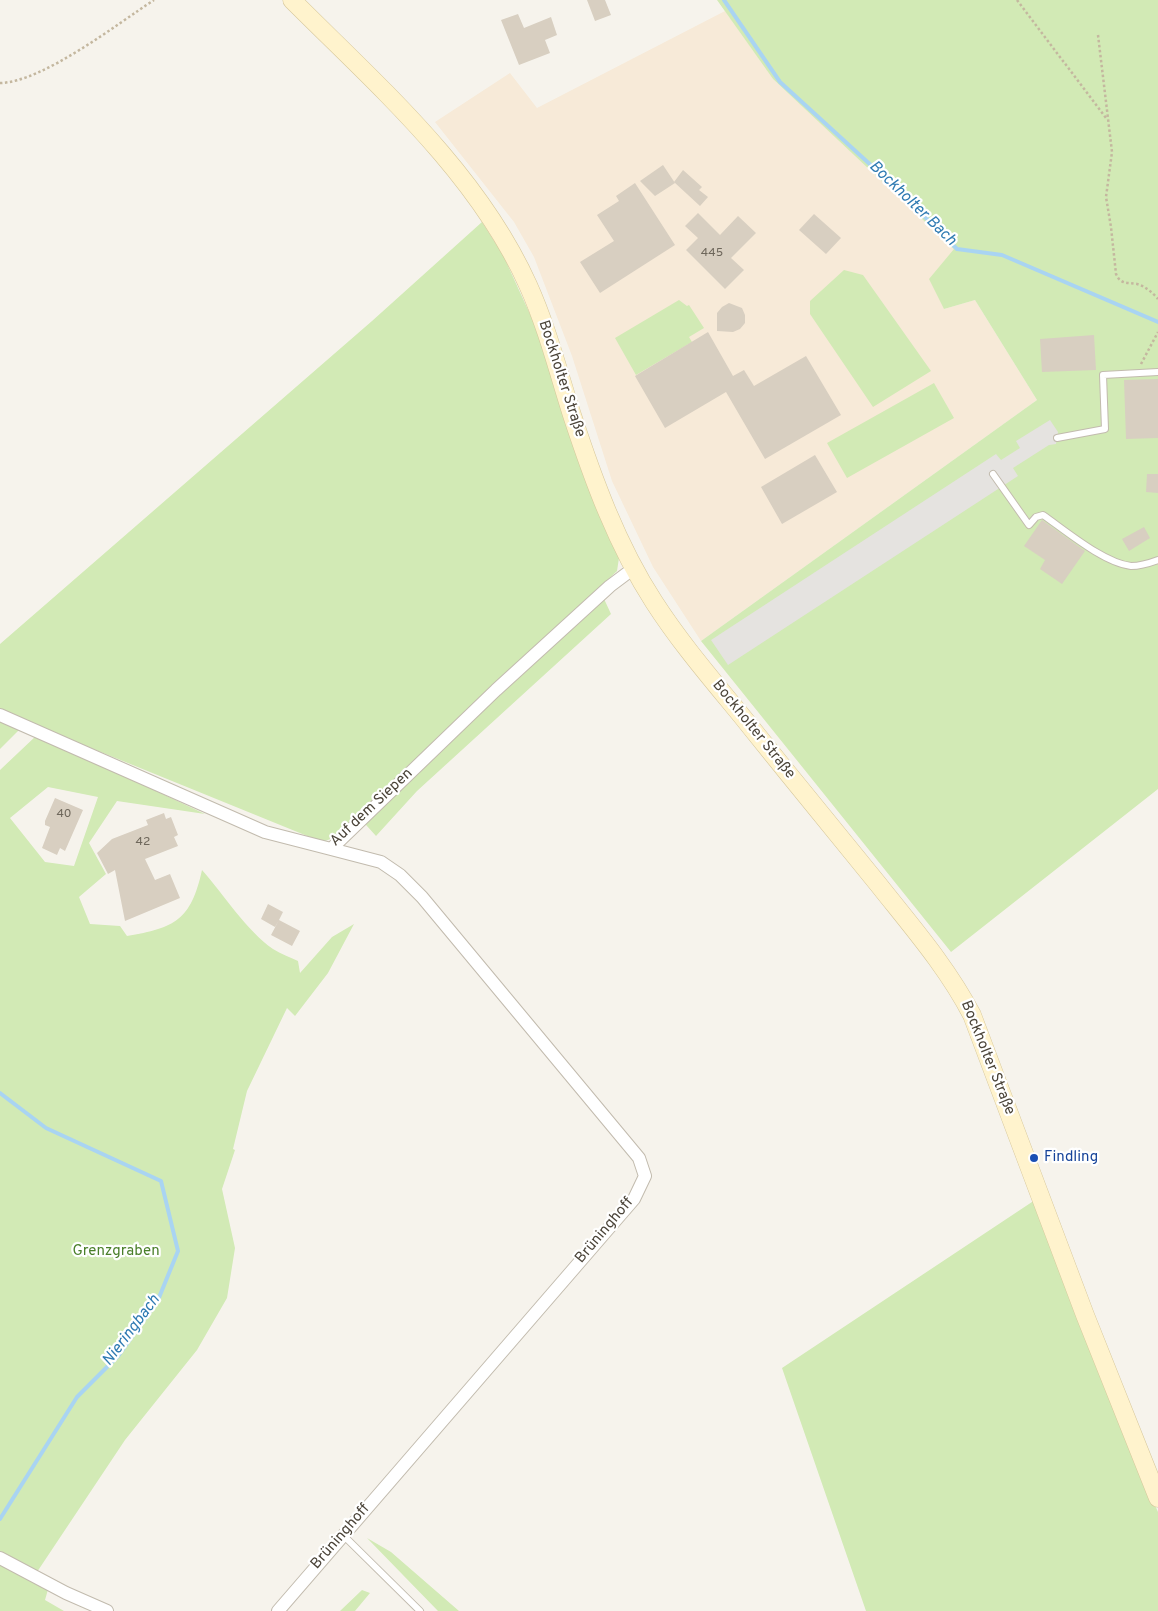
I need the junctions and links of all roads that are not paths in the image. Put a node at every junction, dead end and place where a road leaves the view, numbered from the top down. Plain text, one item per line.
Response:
1 (292, 0) edge
2 (1158, 372) edge
3 (1057, 438) dead end
4 (993, 474) dead end
5 (1158, 560) edge
6 (634, 568) junction
7 (0, 715) edge
8 (331, 849) junction
9 (1158, 1498) edge
10 (343, 1535) junction
11 (0, 1558) edge
12 (107, 1611) edge
13 (278, 1611) edge
14 (420, 1611) edge

1 - 6 street, Bockholter Straße
2 - 3 lane
4 - 5 lane
6 - 8 street, Auf dem Siepen
6 - 9 street, Bockholter Straße
7 - 8 street, Auf dem Siepen
8 - 10 street, Brüninghoff
10 - 13 street, Brüninghoff
10 - 14 lane
11 - 12 street

